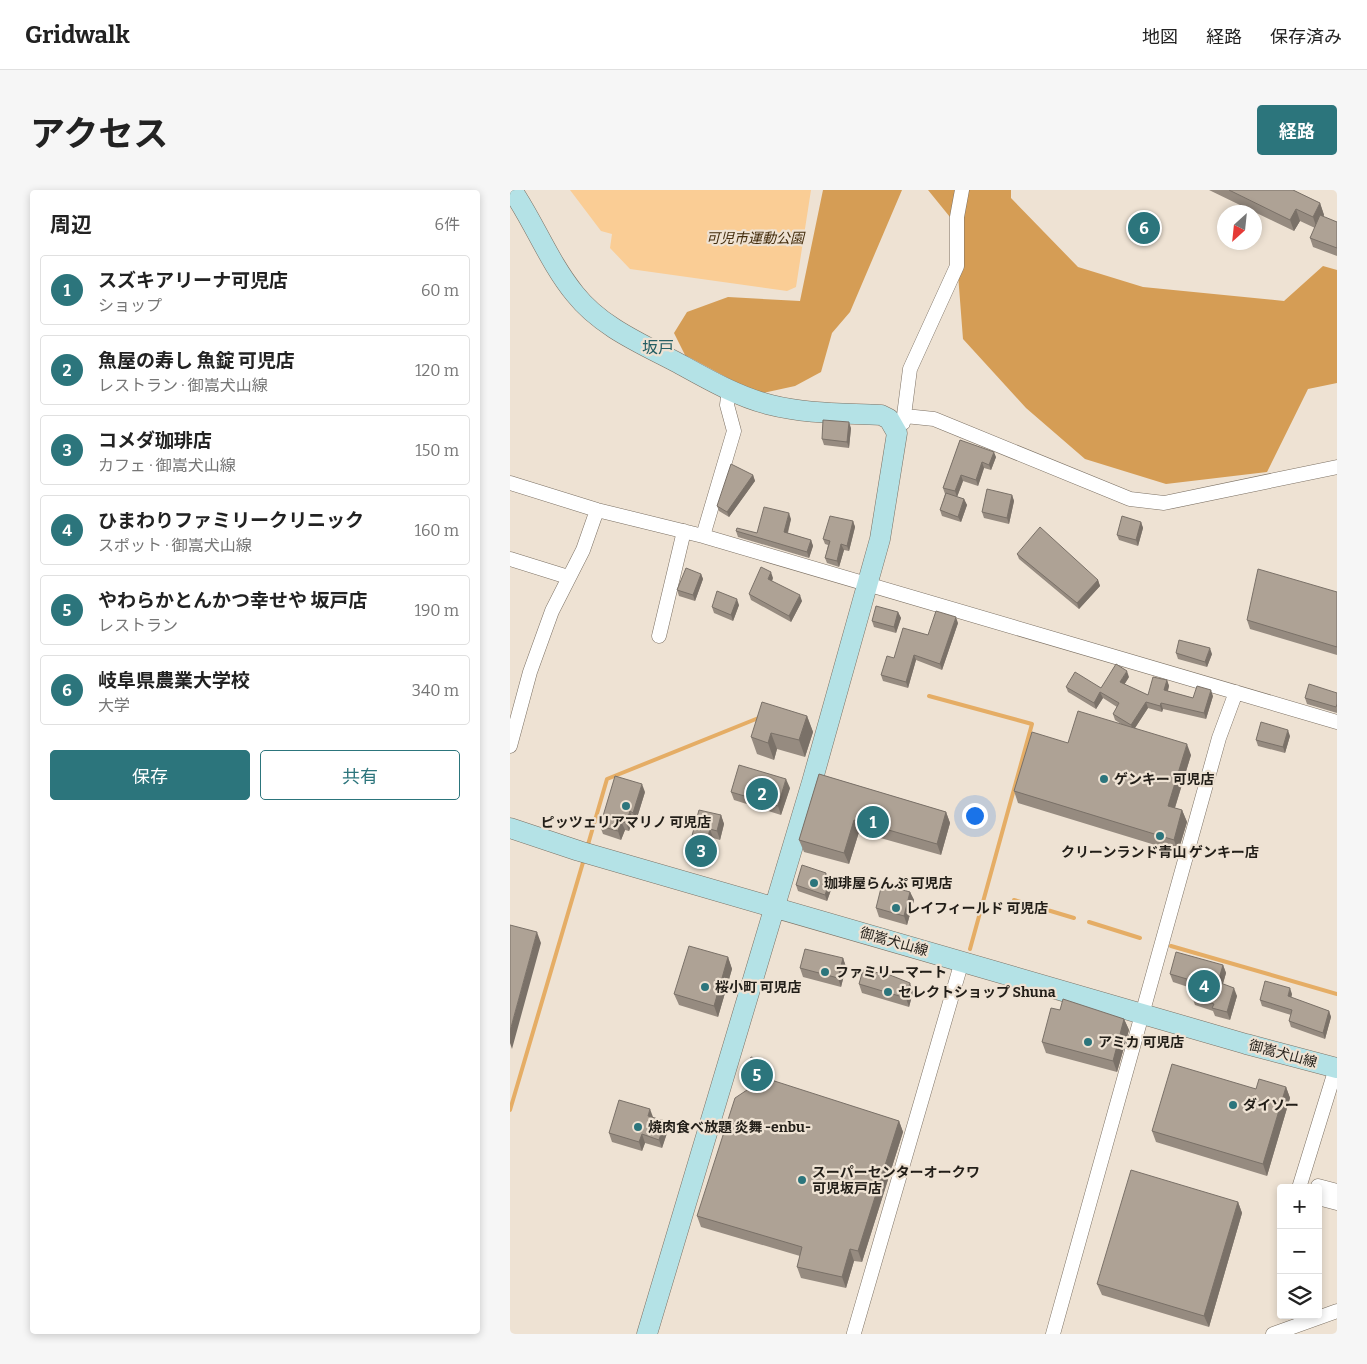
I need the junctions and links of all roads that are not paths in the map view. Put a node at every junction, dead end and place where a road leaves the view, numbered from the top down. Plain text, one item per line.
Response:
1 (512, 190) edge
2 (962, 190) edge
3 (729, 389) junction
4 (900, 422) junction
5 (1337, 467) edge
6 (510, 483) edge
7 (596, 510) junction
8 (684, 531) junction
9 (702, 536) junction
10 (510, 559) edge
11 (568, 577) junction
12 (867, 584) junction
13 (659, 636) dead end
14 (1236, 692) junction
15 (1337, 722) edge
16 (510, 746) edge
17 (510, 828) edge
18 (773, 906) junction
19 (962, 961) junction
20 (1143, 1014) junction
21 (1337, 1066) edge
22 (1300, 1184) edge
23 (1337, 1191) edge
24 (1322, 1192) edge
25 (1322, 1194) edge
26 (1337, 1203) edge
27 (1337, 1310) edge
28 (647, 1334) edge
29 (849, 1334) edge
30 (855, 1334) edge
31 (1053, 1334) edge
32 (1273, 1334) edge

1 - 3 street
2 - 4 street
3 - 4 street
3 - 9 street
4 - 5 street
4 - 12 street
6 - 7 street
7 - 8 street
7 - 11 street
8 - 9 street
8 - 13 street
9 - 12 street
10 - 11 street
11 - 16 street
12 - 14 street
12 - 18 street
14 - 15 street
14 - 20 street
17 - 18 street, 御嵩犬山線
18 - 19 street, 御嵩犬山線
18 - 28 street
19 - 20 street, 御嵩犬山線
19 - 30 street
20 - 21 street, 御嵩犬山線
20 - 31 street
21 - 22 street
23 - 24 street
25 - 26 street
27 - 32 street
29 - 30 street

